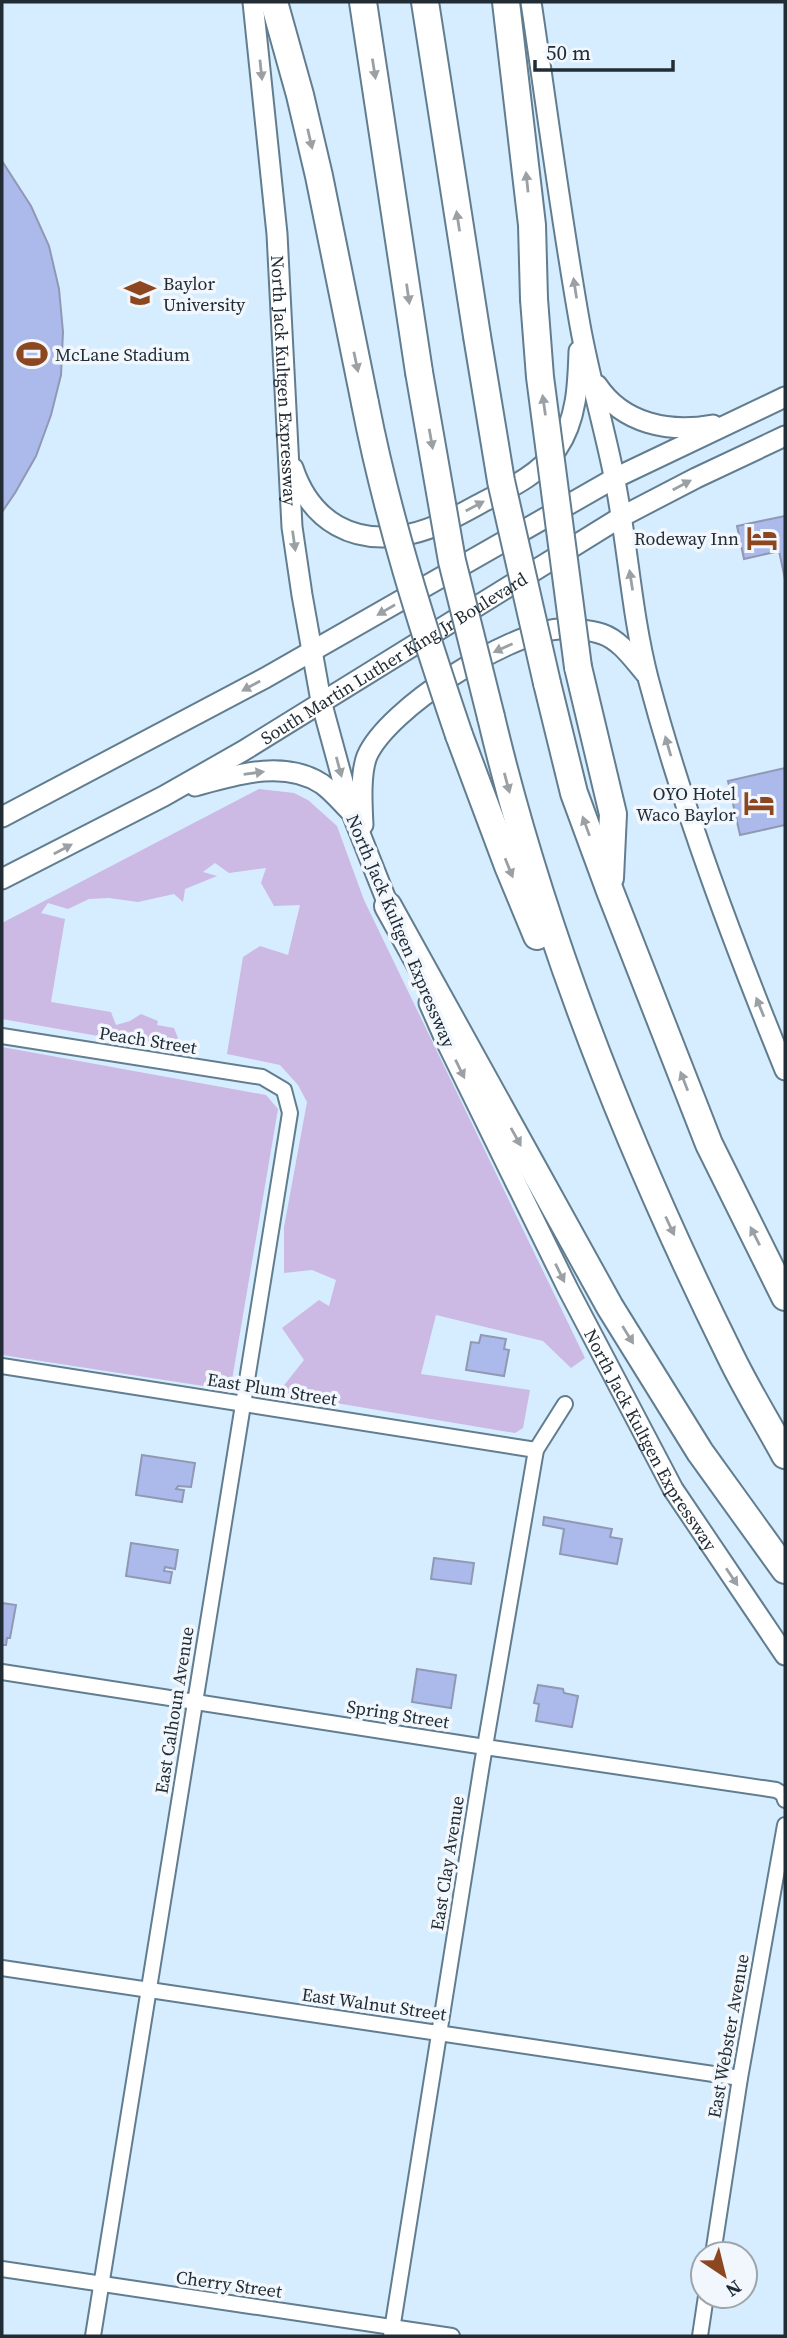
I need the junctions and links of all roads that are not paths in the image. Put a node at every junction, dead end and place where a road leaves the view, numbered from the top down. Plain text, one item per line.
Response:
1 (253, 2) edge
2 (274, 2) edge
3 (363, 2) edge
4 (425, 2) edge
5 (506, 2) edge
6 (531, 2) edge
7 (580, 327) junction
8 (593, 379) junction
9 (785, 397) edge
10 (731, 422) junction
11 (785, 436) edge
12 (287, 450) junction
13 (615, 478) junction
14 (621, 517) junction
15 (311, 653) junction
16 (648, 676) junction
17 (321, 701) junction
18 (164, 796) junction
19 (351, 811) junction
20 (2, 817) edge
21 (375, 873) junction
22 (2, 879) edge
23 (610, 891) junction
24 (388, 906) junction
25 (2, 1036) edge
26 (785, 1070) edge
27 (284, 1090) joint
28 (653, 1188) junction
29 (785, 1297) edge
30 (2, 1366) edge
31 (244, 1404) junction
32 (565, 1404) dead end
33 (536, 1450) junction
34 (785, 1455) edge
35 (785, 1570) edge
36 (785, 1655) edge
37 (2, 1672) edge
38 (194, 1702) junction
39 (485, 1747) junction
40 (785, 1799) edge
41 (785, 1825) edge
42 (2, 1968) edge
43 (148, 1990) junction
44 (439, 2033) junction
45 (740, 2078) junction
46 (715, 2240) edge
47 (2, 2269) edge
48 (101, 2284) junction
49 (704, 2310) edge
50 (392, 2332) edge
51 (93, 2336) edge
52 (452, 2336) edge
53 (700, 2336) edge

1 -> 12 main road, North Jack Kultgen Expressway
2 -> 28 highway, bridge
3 -> 28 highway, bridge
23 -> 4 highway, bridge
23 -> 5 highway, bridge
7 -> 6 main road
7 - 8 main road
12 -> 7 main road
8 - 10 main road
8 - 13 main road
9 - 10 main road
10 - 13 main road
14 -> 11 main road, South Martin Luther King Jr Boulevard
12 -> 15 main road, North Jack Kultgen Expressway
13 - 14 main road
13 -> 15 main road
16 -> 14 main road
14 - 17 main road, South Martin Luther King Jr Boulevard
15 - 17 main road, North Jack Kultgen Expressway
15 -> 20 main road
16 -> 21 main road
26 -> 16 main road
17 - 18 main road, South Martin Luther King Jr Boulevard
17 -> 19 main road, North Jack Kultgen Expressway
18 -> 19 main road
22 -> 18 main road, South Martin Luther King Jr Boulevard
19 - 21 main road, North Jack Kultgen Expressway
21 - 24 main road, North Jack Kultgen Expressway
29 -> 23 highway
24 -> 35 highway
24 -> 36 main road, North Jack Kultgen Expressway
25 - 27 street, Peach Street
27 - 31 street, East Calhoun Avenue
28 -> 34 highway
30 - 31 street, East Plum Street
31 - 33 street, East Plum Street
31 - 38 street, East Calhoun Avenue
32 - 33 street, East Clay Avenue
33 - 39 street, East Clay Avenue
37 - 38 street, Spring Street
38 - 39 street, Spring Street
38 - 43 street, East Calhoun Avenue
39 - 40 street, Spring Street
39 - 44 street, East Clay Avenue
41 - 45 street, East Webster Avenue
42 - 43 street, East Walnut Street
43 - 44 street, East Walnut Street
43 - 48 street, East Calhoun Avenue
44 - 45 street, East Walnut Street
44 - 50 street, East Clay Avenue
45 - 46 street, East Webster Avenue
47 - 48 street, Cherry Street
48 - 50 street, Cherry Street
48 - 51 street, East Calhoun Avenue
49 - 53 street
50 - 52 street, Cherry Street

